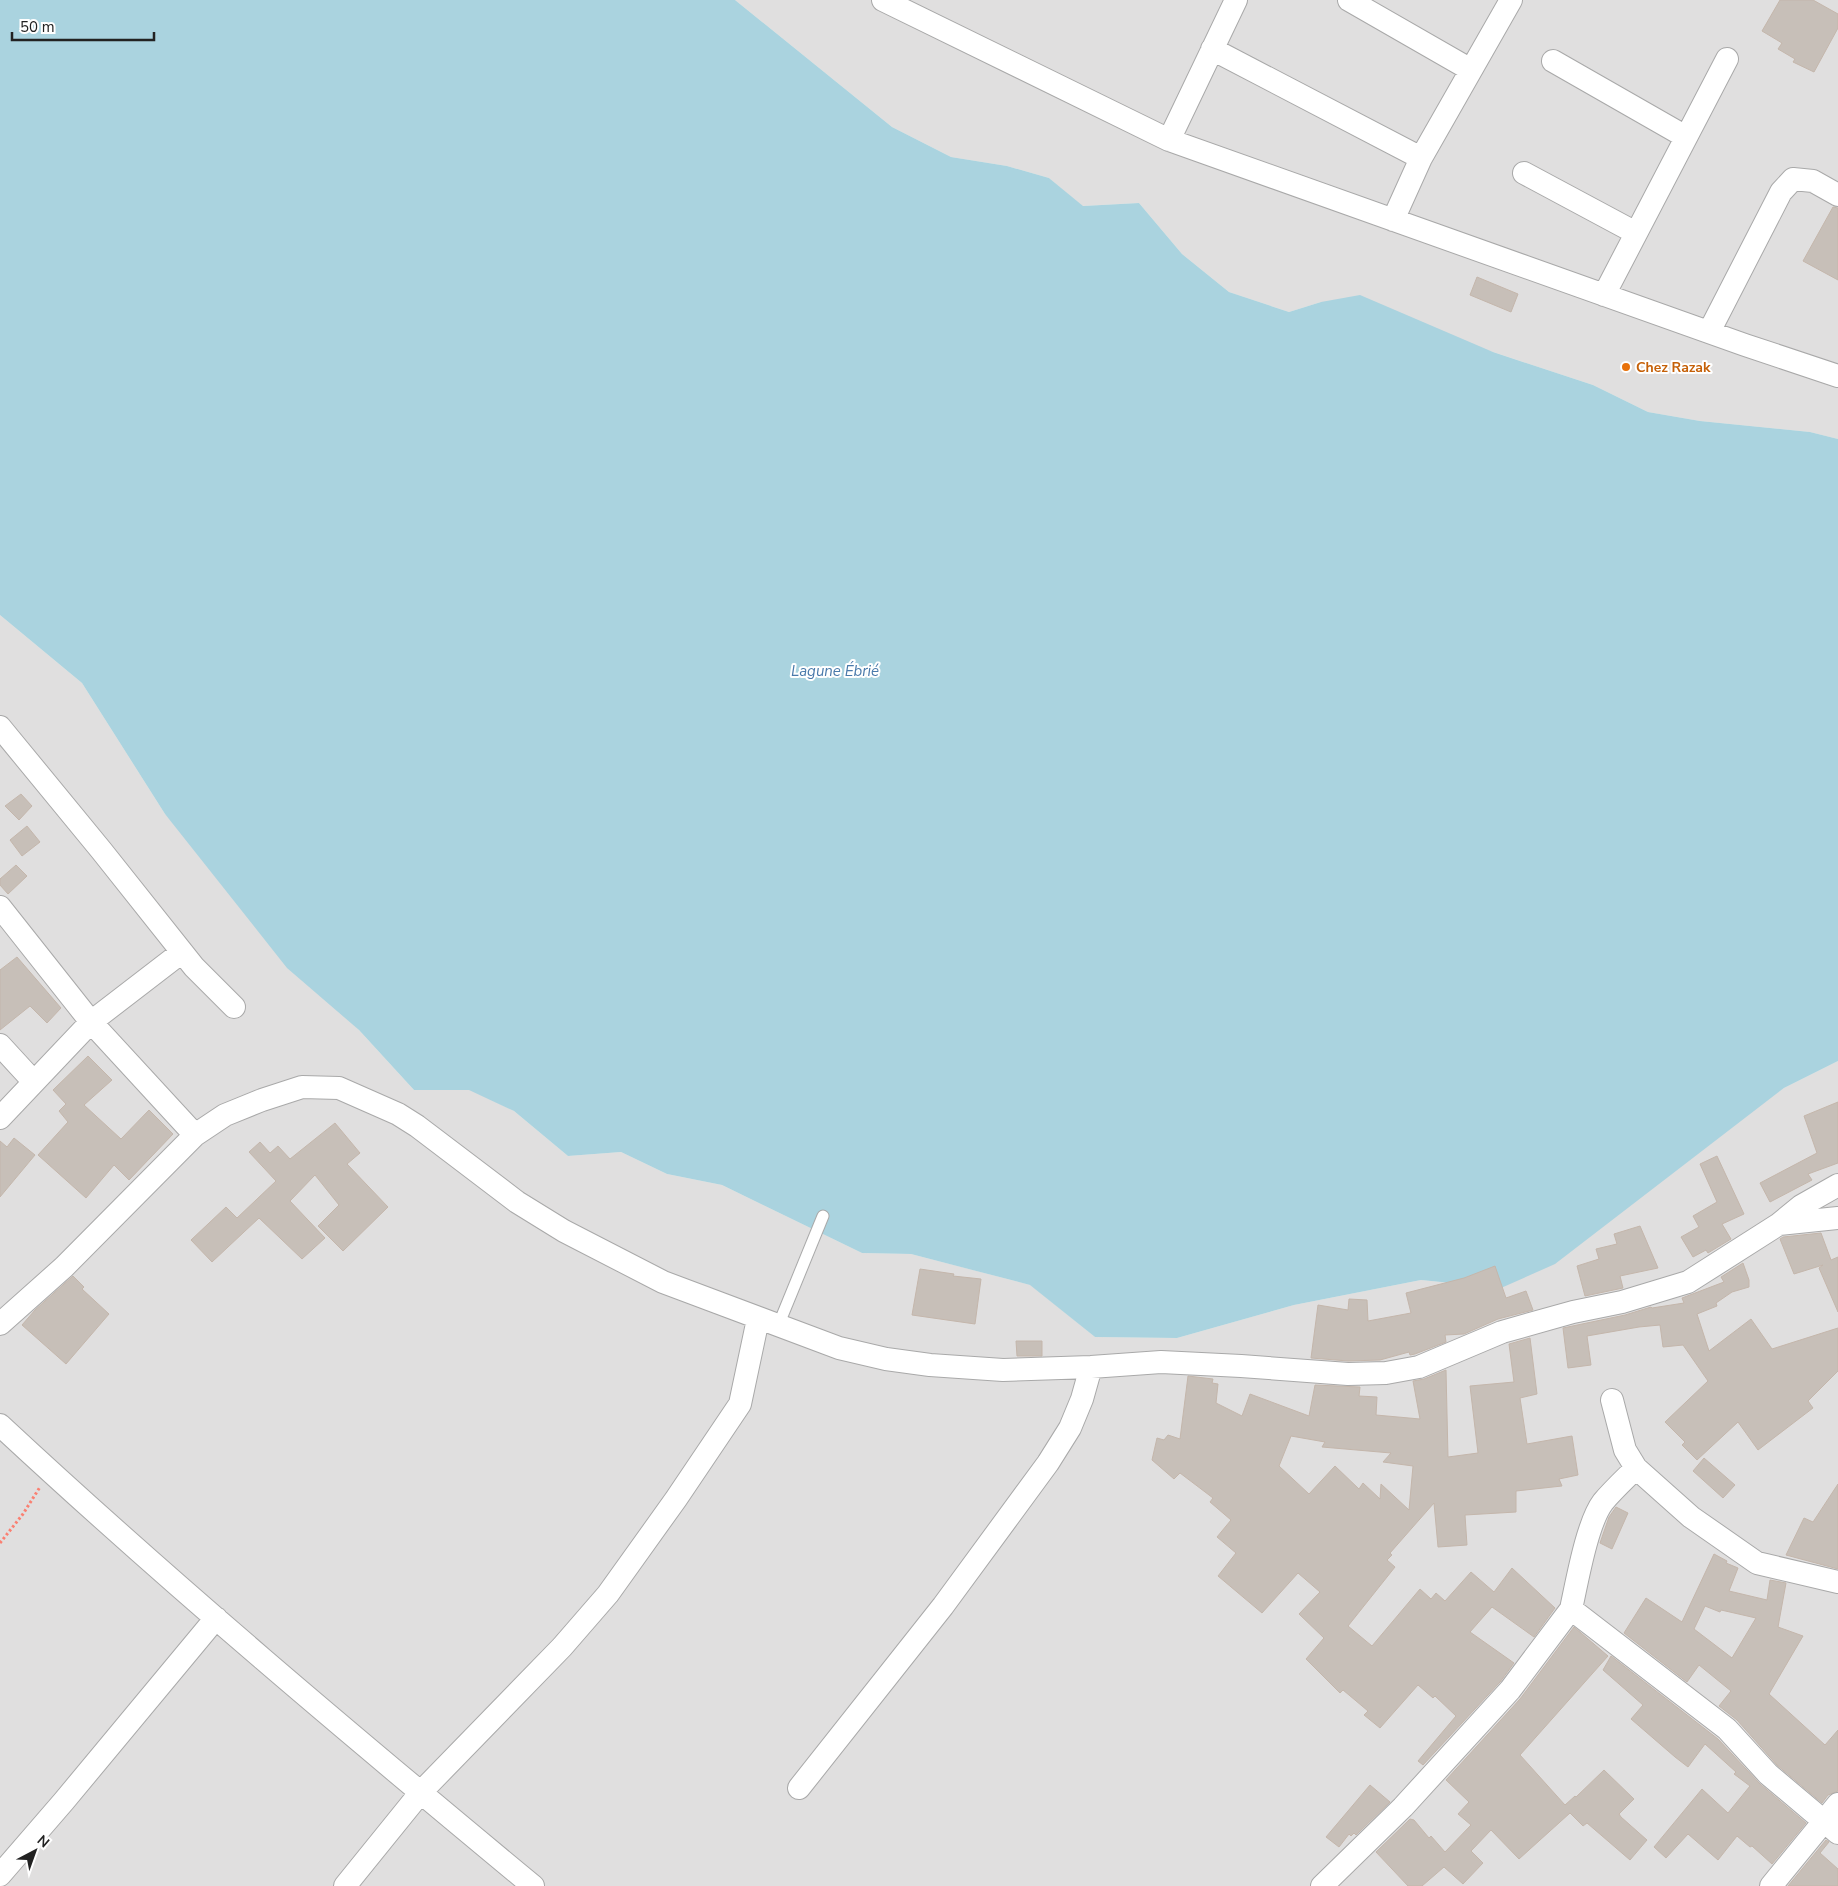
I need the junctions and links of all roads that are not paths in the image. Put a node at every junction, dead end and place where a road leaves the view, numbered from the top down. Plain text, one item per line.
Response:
1 (883, 0) edge
2 (1236, 0) edge
3 (1349, 0) edge
4 (1511, 0) edge
5 (1212, 49) junction
6 (1727, 59) dead end
7 (1553, 61) dead end
8 (1471, 70) junction
9 (1686, 137) junction
10 (1169, 140) junction
11 (1421, 158) junction
12 (1524, 173) dead end
13 (1838, 195) edge
14 (1392, 220) junction
15 (1636, 232) junction
16 (1604, 295) junction
17 (1709, 332) junction
18 (1838, 376) edge
19 (0, 727) edge
20 (0, 907) edge
21 (182, 952) junction
22 (234, 1007) dead end
23 (91, 1022) junction
24 (0, 1046) edge
25 (34, 1082) junction
26 (0, 1118) edge
27 (195, 1134) junction
28 (1838, 1185) edge
29 (823, 1216) dead end
30 (1838, 1218) edge
31 (1779, 1224) junction
32 (768, 1322) junction
33 (0, 1324) edge
34 (1091, 1367) junction
35 (1612, 1400) dead end
36 (0, 1425) edge
37 (1636, 1468) junction
38 (1838, 1582) edge
39 (1571, 1609) junction
40 (216, 1618) junction
41 (798, 1788) dead end
42 (421, 1792) junction
43 (1838, 1804) edge
44 (1831, 1827) edge
45 (0, 1875) edge
46 (345, 1886) edge
47 (533, 1886) edge
48 (1322, 1886) edge
49 (1771, 1886) edge

1 - 10 street
2 - 5 street
3 - 8 street
4 - 8 street
5 - 10 street
5 - 11 street
6 - 9 street
7 - 9 street
8 - 11 street
9 - 15 street
10 - 14 street
11 - 14 street
12 - 15 street
13 - 17 street
14 - 16 street
15 - 16 street
16 - 17 street
17 - 18 street
19 - 21 street
20 - 23 street
21 - 22 street
21 - 23 street
23 - 25 street
23 - 27 street
24 - 25 street
25 - 26 street
27 - 32 street
27 - 33 street
28 - 31 street
29 - 32 lane
30 - 31 street
31 - 34 street
32 - 34 street
32 - 42 street
34 - 41 street
35 - 37 street
36 - 40 street
37 - 38 street
37 - 39 street
39 - 44 street
39 - 48 street
40 - 42 street
40 - 45 street
42 - 46 street
42 - 47 street
43 - 44 street
44 - 49 street

